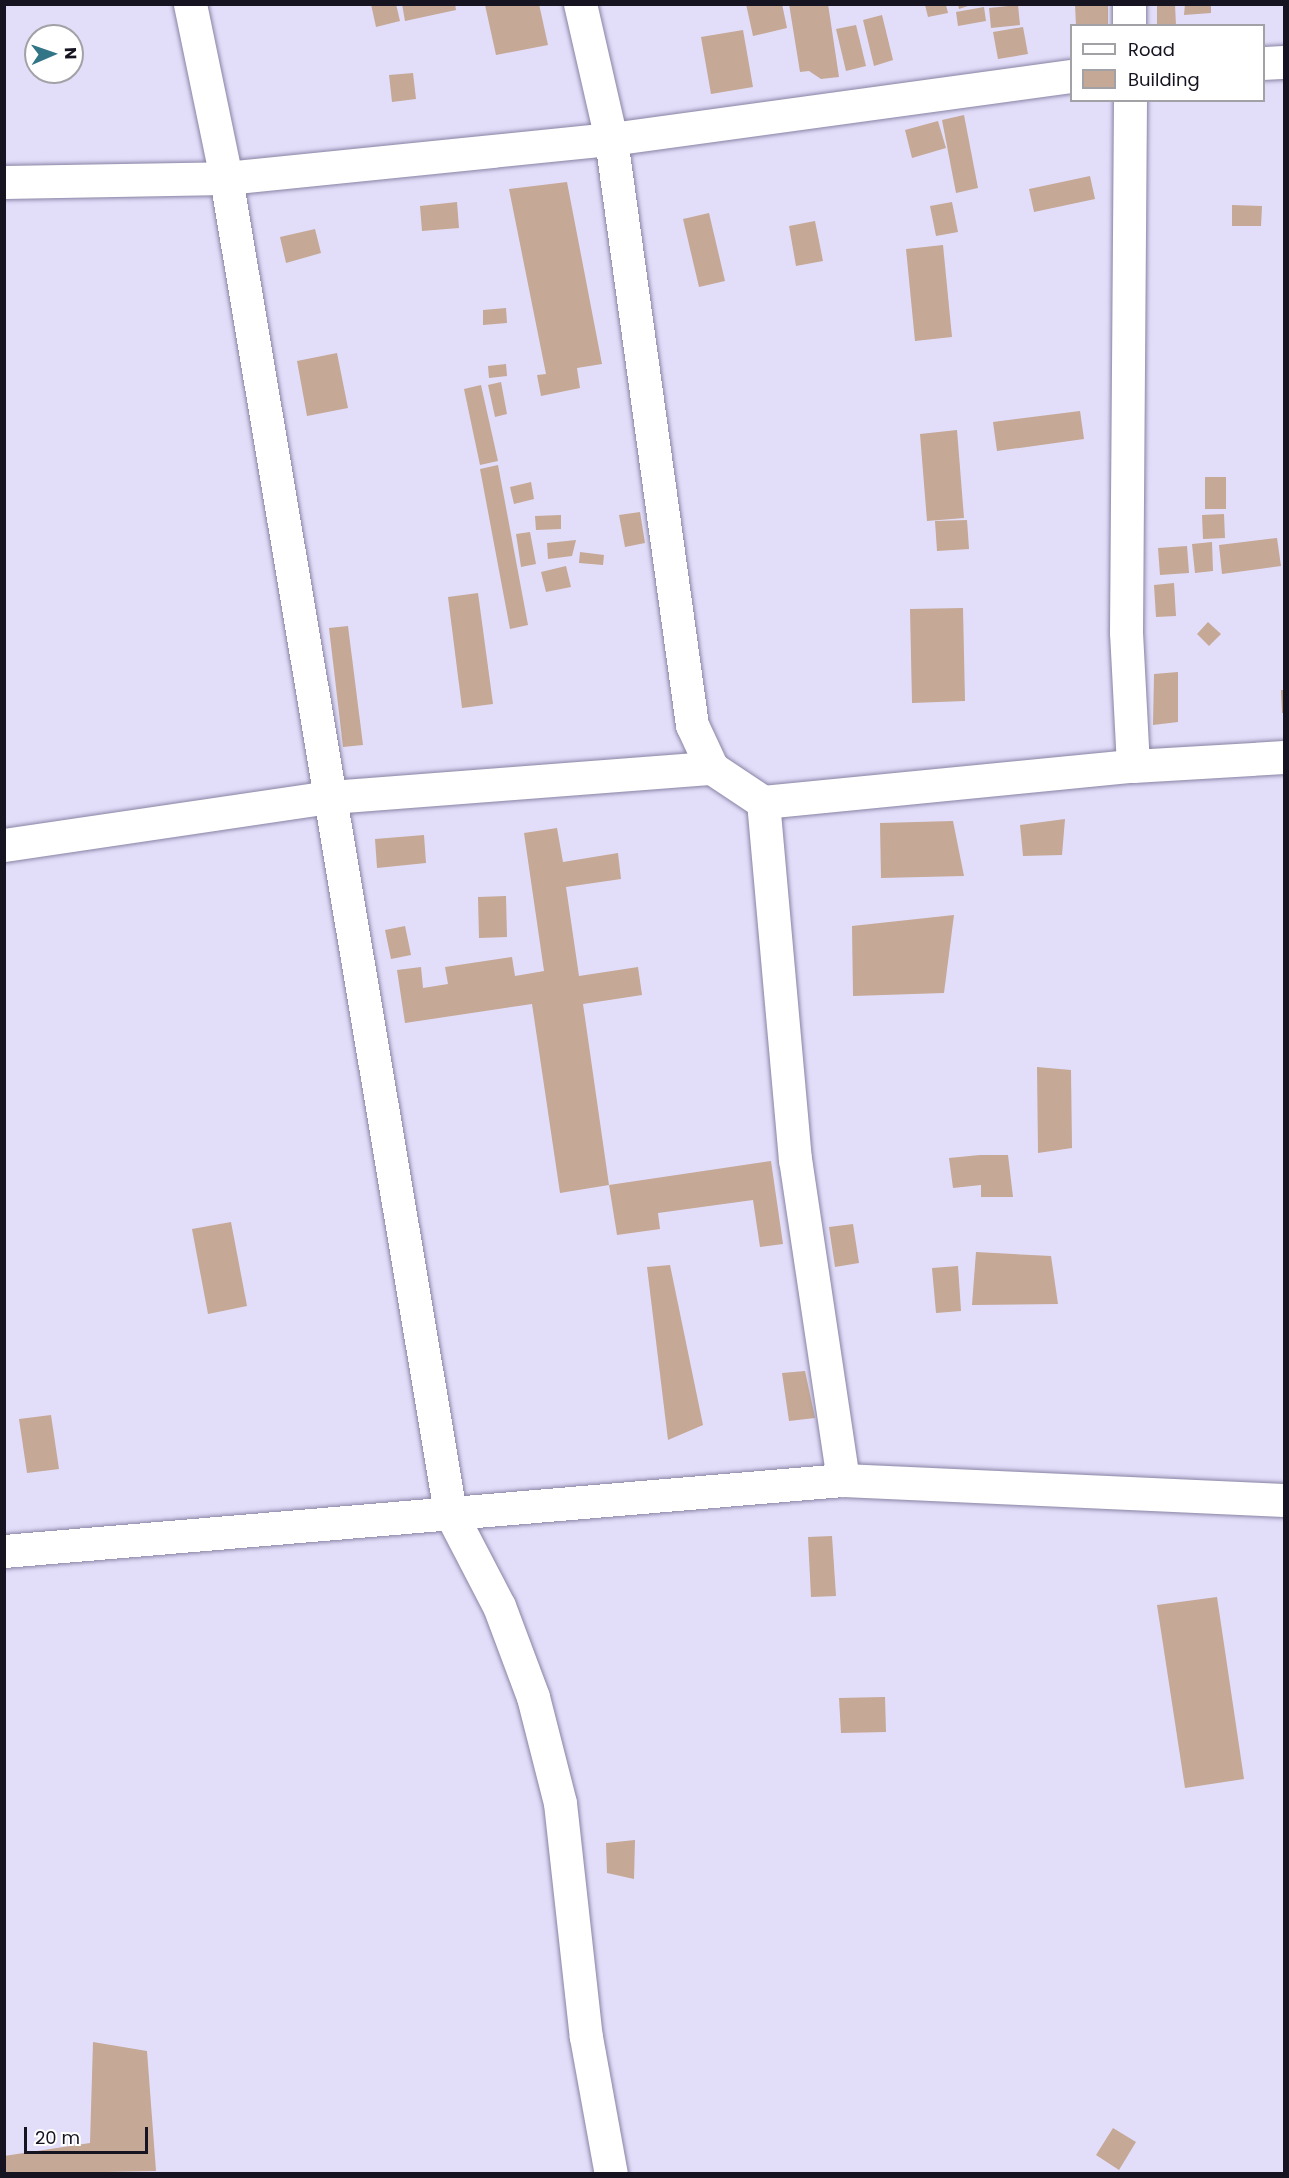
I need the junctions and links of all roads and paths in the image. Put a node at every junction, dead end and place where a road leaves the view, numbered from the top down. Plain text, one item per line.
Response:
1 (190, 4) edge
2 (580, 4) edge
3 (1129, 4) edge
4 (1129, 24) edge
5 (1284, 62) edge
6 (1265, 63) edge
7 (1070, 76) edge
8 (1130, 102) edge
9 (611, 139) junction
10 (226, 178) junction
11 (4, 182) edge
12 (1284, 757) edge
13 (1133, 766) junction
14 (712, 768) junction
15 (331, 797) junction
16 (763, 802) junction
17 (4, 845) edge
18 (843, 1480) junction
19 (1284, 1500) edge
20 (450, 1512) junction
21 (4, 1551) edge
22 (611, 2174) edge

1 - 10 street
2 - 9 street
3 - 4 street
5 - 6 street
7 - 9 street
8 - 13 street
9 - 10 street
9 - 14 street
10 - 11 street
10 - 15 street
12 - 13 street
13 - 16 street
14 - 15 street
14 - 16 street
15 - 17 street
15 - 20 street
16 - 18 street
18 - 19 street
18 - 20 street
20 - 21 street
20 - 22 street

